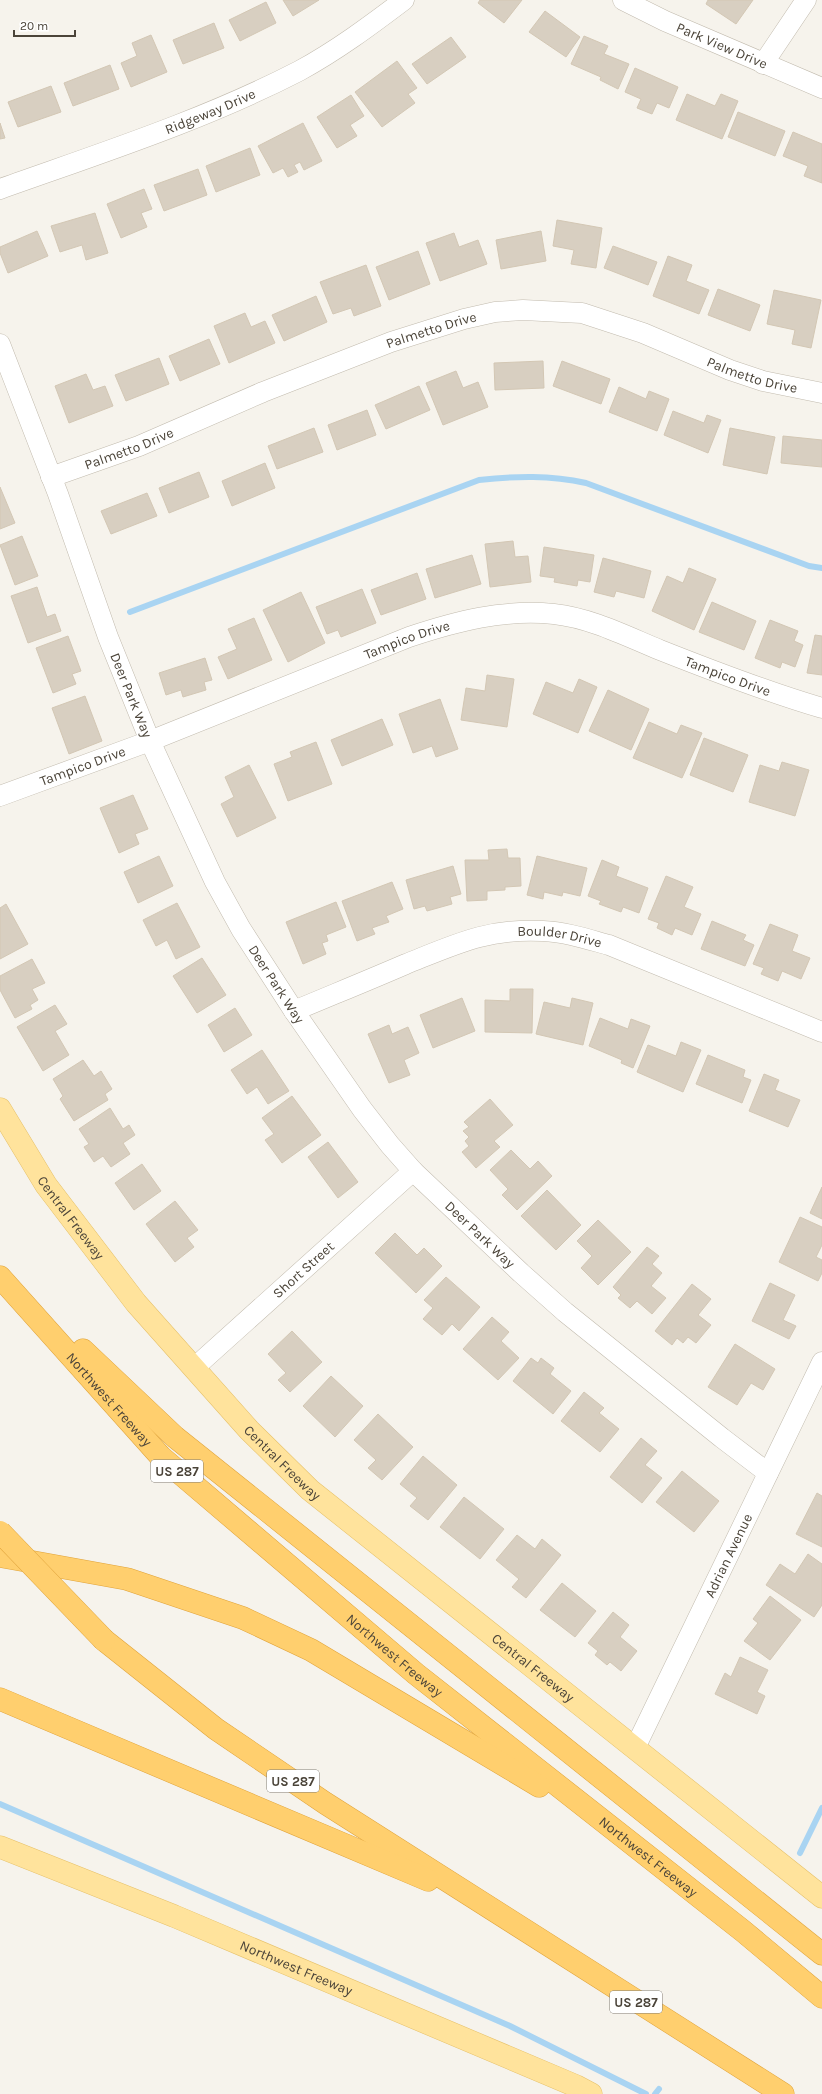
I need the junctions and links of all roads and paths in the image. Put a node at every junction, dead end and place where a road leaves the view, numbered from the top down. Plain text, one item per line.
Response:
1 (404, 0) edge
2 (624, 0) edge
3 (806, 0) edge
4 (763, 64) junction
5 (822, 88) edge
6 (0, 189) edge
7 (0, 344) edge
8 (822, 393) edge
9 (51, 477) junction
10 (822, 708) edge
11 (150, 741) junction
12 (0, 796) edge
13 (294, 1011) junction
14 (822, 1032) edge
15 (0, 1109) edge
16 (413, 1171) junction
17 (0, 1273) edge
18 (0, 1277) edge
19 (822, 1362) edge
20 (194, 1368) junction
21 (768, 1473) junction
22 (0, 1532) edge
23 (0, 1556) edge
24 (0, 1699) edge
25 (635, 1748) junction
26 (616, 1832) junction
27 (0, 1847) edge
28 (822, 1897) edge
29 (492, 1908) junction
30 (822, 1954) edge
31 (822, 1997) edge
32 (591, 2094) edge
33 (782, 2094) edge

1 - 6 street, Ridgeway Drive
2 - 4 street, Park View Drive
3 - 4 street
4 - 5 street, Park View Drive
7 - 9 street, Deer Park Way
8 - 9 street, Palmetto Drive
9 - 11 street, Deer Park Way
10 - 11 street, Tampico Drive
11 - 12 street, Tampico Drive
11 - 13 street, Deer Park Way
13 - 14 street, Boulder Drive
13 - 16 street, Deer Park Way
15 - 20 main road, Central Freeway
16 - 20 street, Short Street
16 - 21 street, Deer Park Way
17 - 30 highway
18 - 26 highway, Northwest Freeway / US 287
19 - 21 street, Adrian Avenue
20 - 25 main road, Central Freeway
21 - 25 street, Adrian Avenue
22 - 29 highway, US 287, bridge
23 - 26 highway
24 - 29 highway
25 - 28 main road, Central Freeway
26 - 31 highway, Northwest Freeway / US 287
27 - 32 main road, Northwest Freeway
29 - 33 highway, US 287

